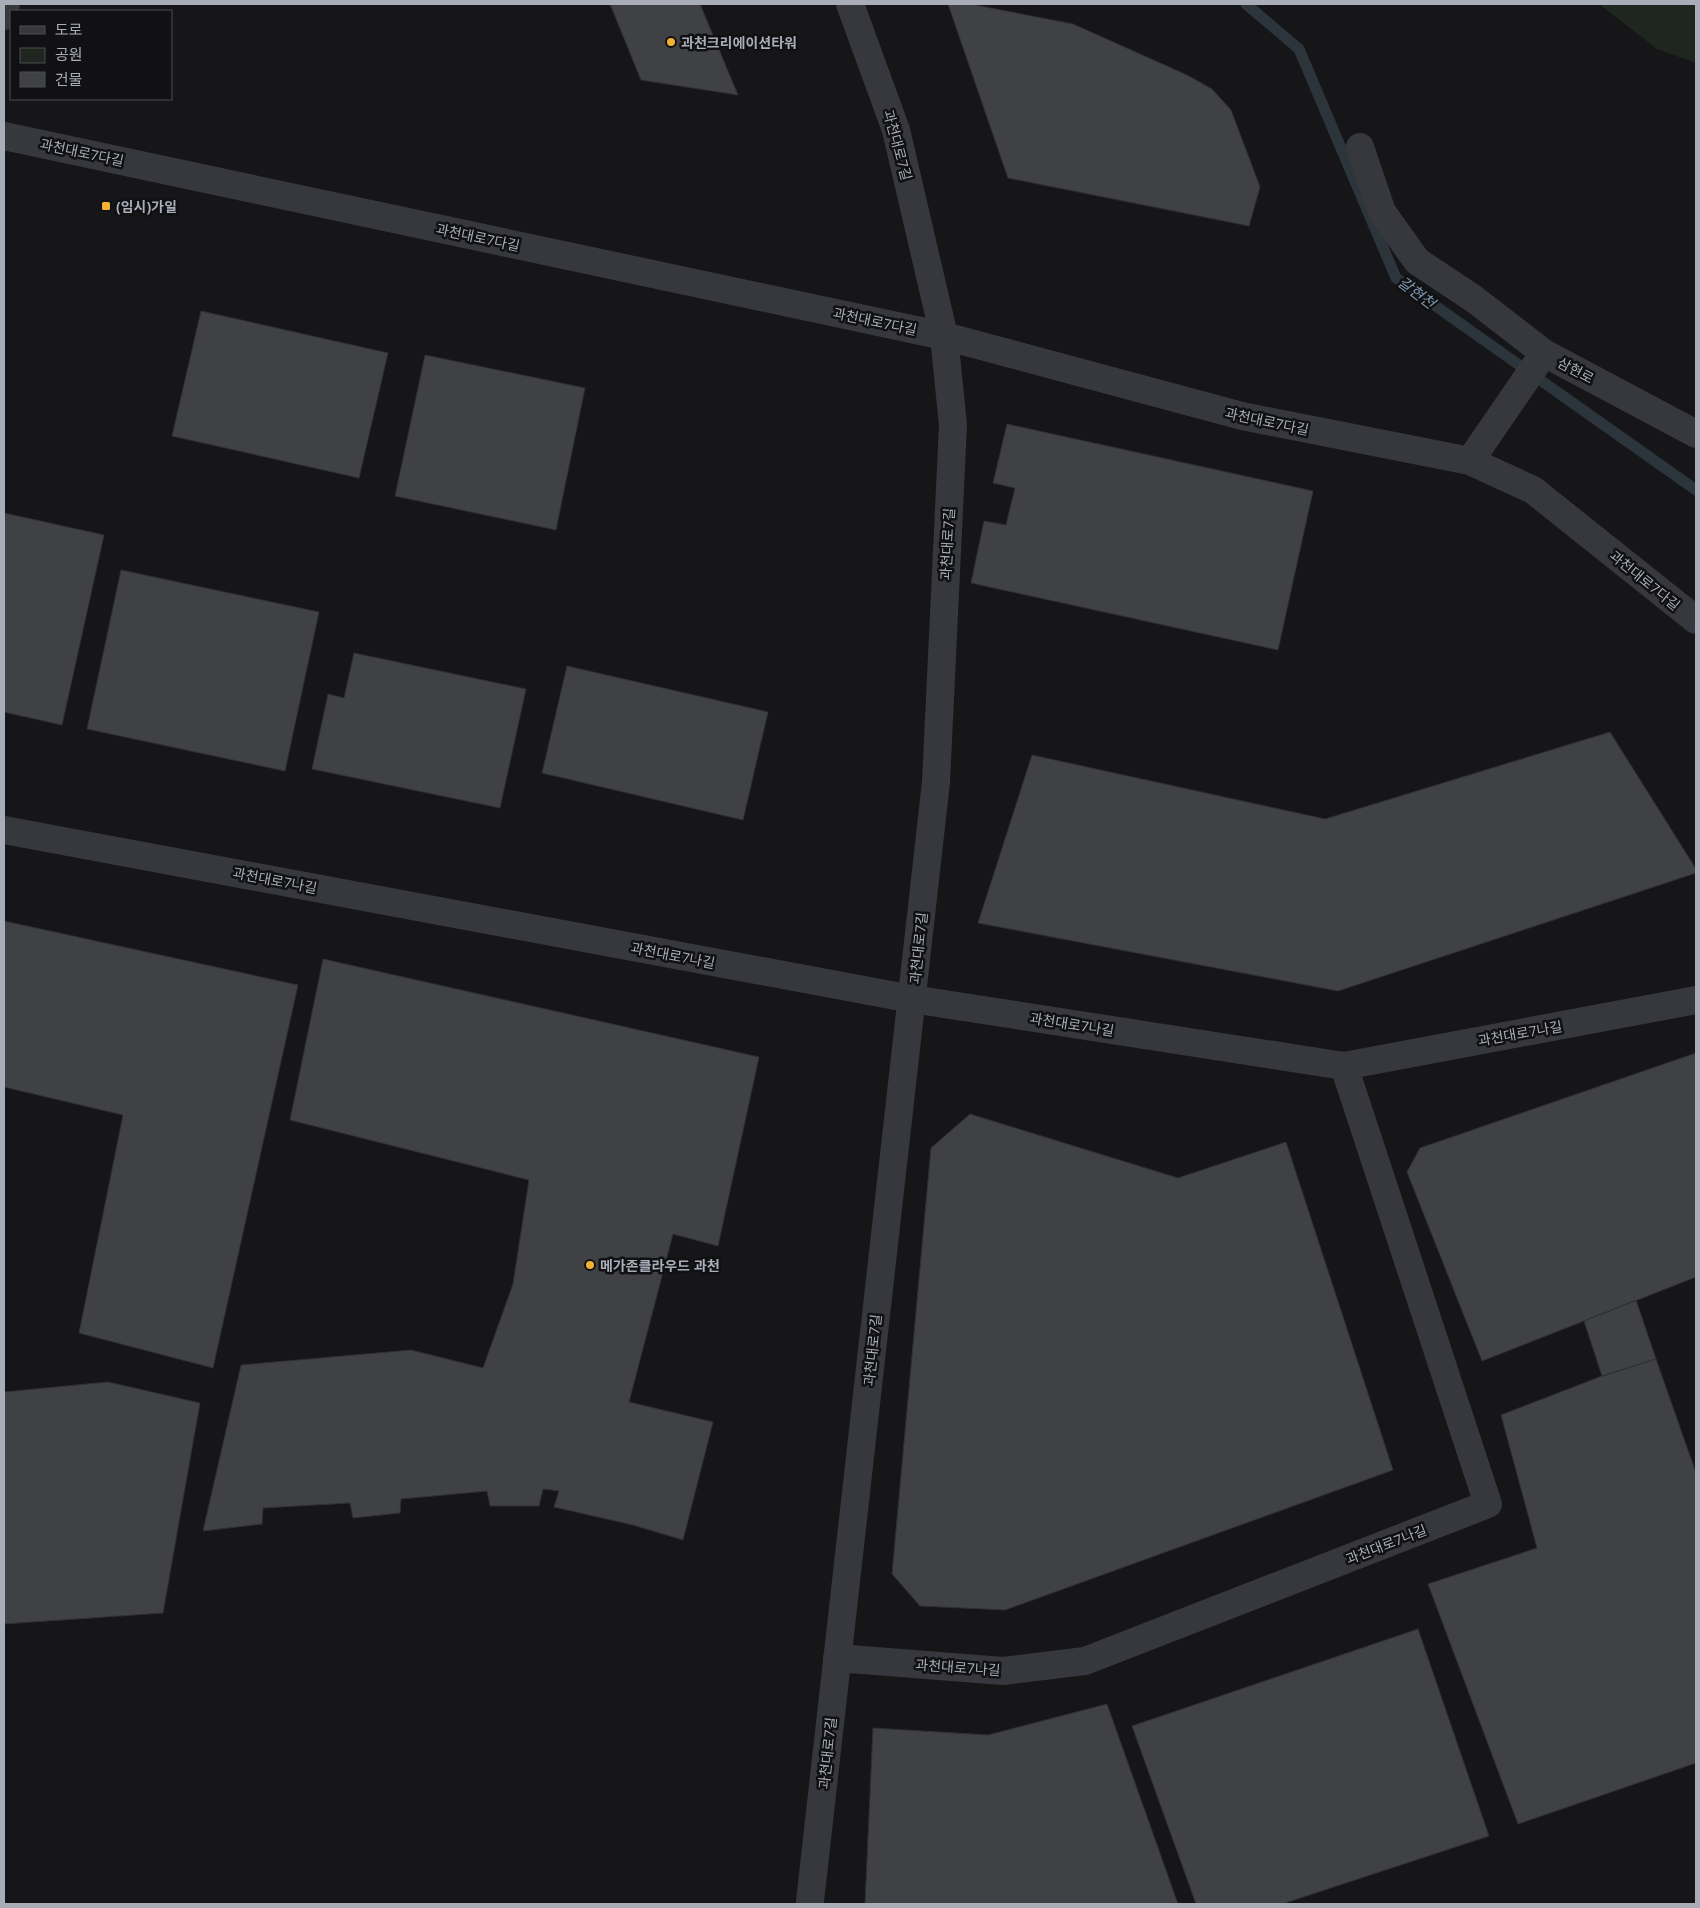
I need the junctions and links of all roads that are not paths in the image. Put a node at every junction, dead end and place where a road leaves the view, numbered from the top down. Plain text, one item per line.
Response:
1 (6, 4) edge
2 (850, 4) edge
3 (4, 16) edge
4 (4, 136) edge
5 (1360, 147) dead end
6 (944, 336) junction
7 (1544, 353) junction
8 (1696, 434) edge
9 (1470, 461) junction
10 (1696, 620) edge
11 (4, 830) edge
12 (912, 999) junction
13 (1696, 1000) edge
14 (1344, 1066) junction
15 (837, 1658) junction
16 (810, 1901) dead end

1 - 3 street
2 - 6 street, 과천대로7길
4 - 6 street, 과천대로7다길
5 - 7 street
6 - 9 street, 과천대로7다길
6 - 12 street, 과천대로7길
7 - 8 street, 삼현로
7 - 9 street, 삼현로
9 - 10 street, 과천대로7다길
11 - 12 street, 과천대로7나길
12 - 14 street, 과천대로7나길
12 - 15 street, 과천대로7길
13 - 14 street, 과천대로7나길
14 - 15 street, 과천대로7나길
15 - 16 street, 과천대로7길

